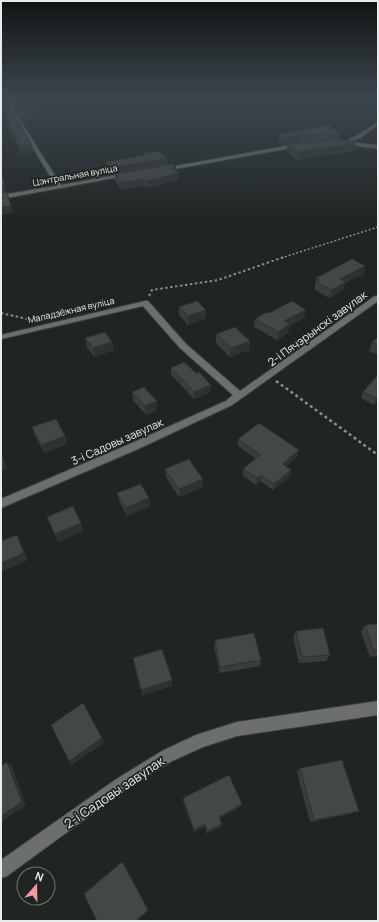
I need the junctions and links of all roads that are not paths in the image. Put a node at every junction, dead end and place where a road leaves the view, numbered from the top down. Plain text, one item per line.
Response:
1 (30, 139) edge
2 (352, 139) edge
3 (334, 143) edge
4 (341, 143) junction
5 (306, 145) edge
6 (378, 147) edge
7 (154, 170) edge
8 (131, 175) edge
9 (60, 187) junction
10 (1, 197) edge
11 (378, 298) edge
12 (1, 337) edge
13 (240, 396) junction
14 (1, 504) edge
15 (378, 708) edge
16 (1, 870) edge

1 - 9 street
2 - 4 street
3 - 4 street
4 - 6 street
5 - 7 street
8 - 9 street, Цэнтральная вуліца
9 - 10 street, Цэнтральная вуліца
11 - 13 street, 2-і Пячэрынскі завулак
12 - 13 street, Маладзёжная вуліца
13 - 14 street, 3-і Садовы завулак
15 - 16 street, 2-і Садовы завулак

